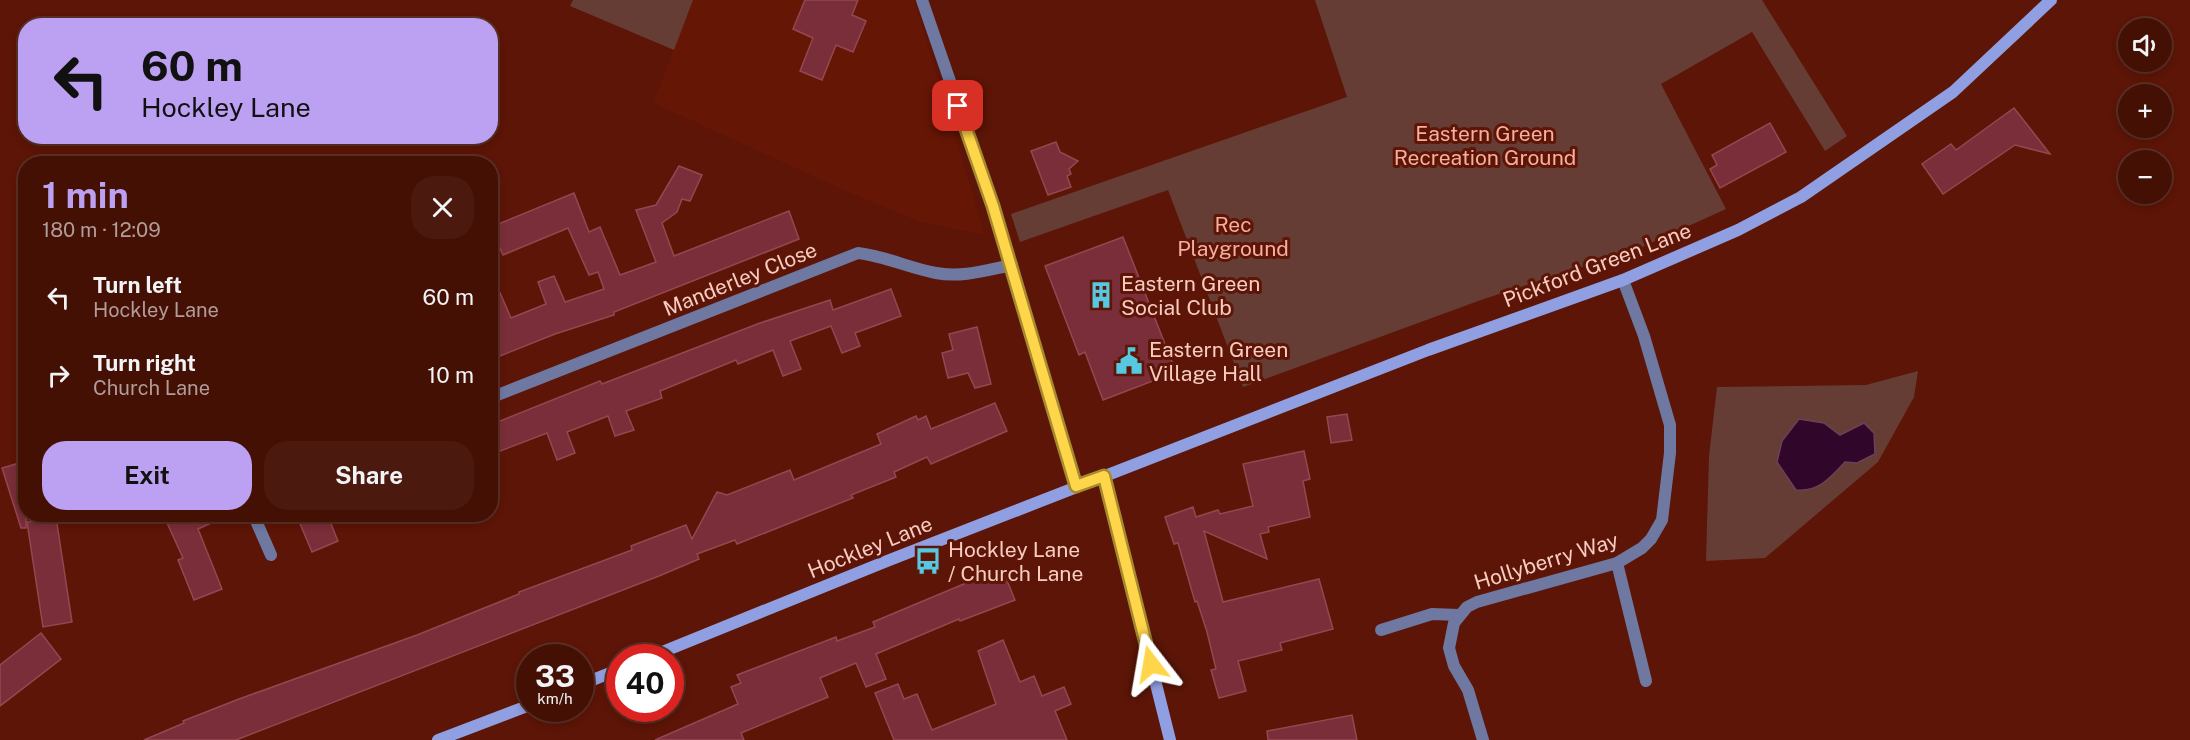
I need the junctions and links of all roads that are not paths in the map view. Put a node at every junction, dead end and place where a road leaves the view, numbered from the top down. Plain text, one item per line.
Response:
1 (922, 0) edge
2 (2051, 0) edge
3 (1012, 265) junction
4 (1623, 280) junction
5 (498, 395) edge
6 (1104, 476) junction
7 (1076, 486) junction
8 (257, 522) edge
9 (271, 555) dead end
10 (1617, 563) junction
11 (1459, 615) junction
12 (1381, 630) dead end
13 (682, 644) edge
14 (1646, 681) dead end
15 (516, 710) edge
16 (438, 740) edge
17 (1170, 740) edge
18 (1483, 740) edge

1 - 3 street
2 - 4 street, Pickford Green Lane
3 - 5 street, Manderley Close
3 - 7 street
4 - 6 street, Pickford Green Lane
4 - 10 street, Hollyberry Way
6 - 7 street, Hockley Lane
6 - 17 street
7 - 13 street, Hockley Lane
8 - 9 street
10 - 11 street, Hollyberry Way
10 - 14 street
11 - 12 street
11 - 18 street, Hollyberry Way
15 - 16 street

